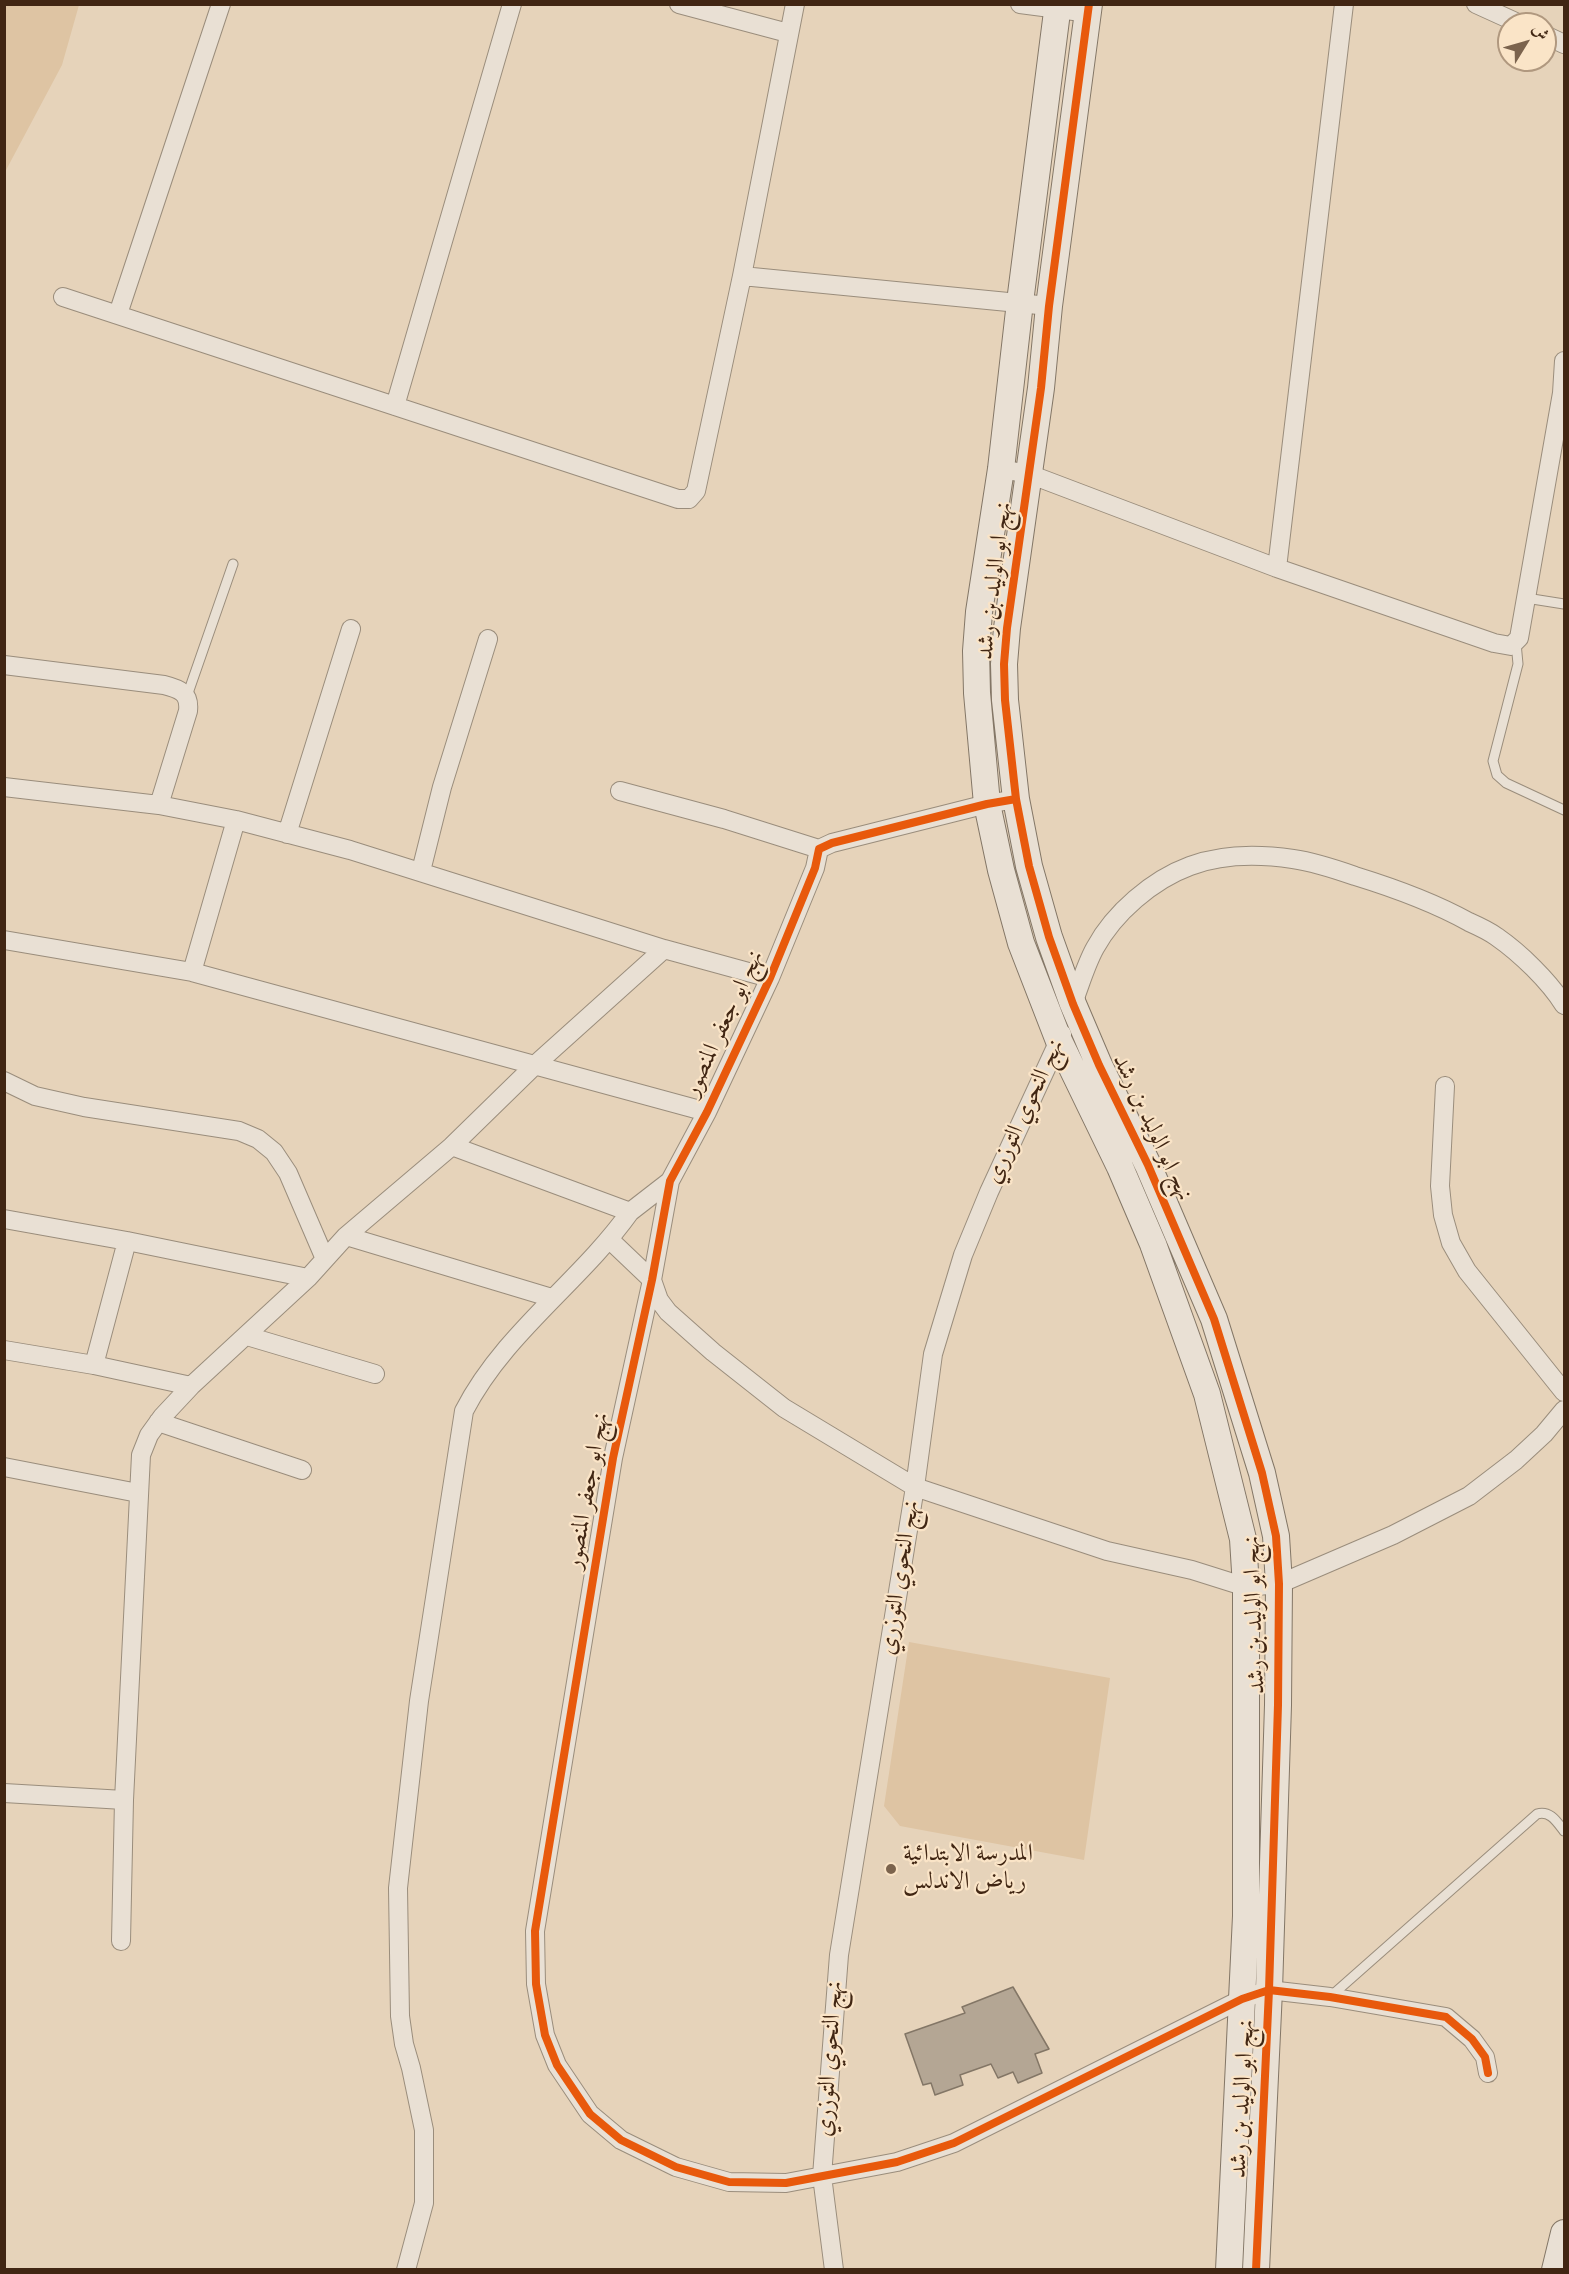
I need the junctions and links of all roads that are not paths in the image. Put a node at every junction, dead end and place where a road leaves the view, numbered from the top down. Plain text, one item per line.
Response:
1 (221, 4) edge
2 (512, 4) edge
3 (680, 4) edge
4 (795, 4) edge
5 (1020, 4) edge
6 (1344, 4) edge
7 (1476, 4) edge
8 (1058, 7) edge
9 (1089, 9) edge
10 (1497, 14) edge
11 (788, 33) junction
12 (742, 276) junction
13 (63, 297) dead end
14 (1020, 302) junction
15 (1049, 306) junction
16 (118, 314) junction
17 (1564, 361) edge
18 (395, 406) junction
19 (1001, 469) junction
20 (1029, 474) junction
21 (233, 564) dead end
22 (1277, 568) junction
23 (1526, 598) junction
24 (1564, 604) edge
25 (351, 629) dead end
26 (488, 639) dead end
27 (1516, 643) junction
28 (4, 665) edge
29 (186, 696) junction
30 (4, 788) edge
31 (620, 791) dead end
32 (1016, 799) junction
33 (987, 804) junction
34 (159, 805) junction
35 (1564, 810) edge
36 (236, 820) junction
37 (286, 834) junction
38 (819, 849) junction
39 (421, 872) junction
40 (4, 940) edge
41 (663, 949) junction
42 (192, 972) junction
43 (770, 978) junction
44 (1073, 1004) junction
45 (1564, 1005) edge
46 (1059, 1041) junction
47 (535, 1065) junction
48 (4, 1081) edge
49 (1445, 1086) dead end
50 (707, 1112) junction
51 (452, 1146) junction
52 (670, 1181) junction
53 (630, 1212) junction
54 (4, 1219) edge
55 (346, 1236) junction
56 (610, 1240) junction
57 (127, 1241) junction
58 (325, 1259) junction
59 (308, 1278) junction
60 (652, 1280) junction
61 (552, 1298) junction
62 (247, 1336) junction
63 (4, 1350) edge
64 (94, 1365) junction
65 (375, 1374) dead end
66 (191, 1386) junction
67 (1564, 1392) edge
68 (1564, 1410) edge
69 (158, 1422) junction
70 (4, 1467) edge
71 (302, 1470) dead end
72 (915, 1487) junction
73 (138, 1493) junction
74 (1279, 1584) junction
75 (1246, 1587) junction
76 (4, 1793) edge
77 (124, 1800) junction
78 (1564, 1831) edge
79 (121, 1941) dead end
80 (1269, 1990) junction
81 (1330, 1996) junction
82 (1242, 1999) junction
83 (1488, 2073) dead end
84 (822, 2176) junction
85 (1564, 2233) edge
86 (832, 2249) junction
87 (406, 2270) edge
88 (824, 2270) edge
89 (834, 2270) edge
90 (1229, 2270) edge
91 (1256, 2270) edge
92 (1555, 2270) edge

1 - 16 street
2 - 18 street
3 - 11 street
4 - 11 street
5 - 8 street
6 - 22 street
7 - 10 street
8 - 9 street
8 - 14 street, نهج ابو الوليد بن رشد
9 - 15 street, نهج ابو الوليد بن رشد
11 - 12 street
12 - 14 street
12 - 18 street
13 - 16 street
14 - 15 street
14 - 19 street, نهج ابو الوليد بن رشد
15 - 20 street, نهج ابو الوليد بن رشد
16 - 18 street
17 - 23 street
19 - 20 street
19 - 33 street, نهج ابو الوليد بن رشد
20 - 22 street
20 - 32 street, نهج ابو الوليد بن رشد
21 - 29 lane
22 - 27 street
23 - 24 lane
23 - 27 street
25 - 37 street
26 - 39 street
27 - 35 lane
28 - 29 street
29 - 34 street
30 - 34 street
31 - 38 street
32 - 33 street
32 - 44 street, نهج ابو الوليد بن رشد
33 - 38 street
33 - 46 street, نهج ابو الوليد بن رشد
34 - 36 street
36 - 37 street
36 - 42 street
37 - 39 street
38 - 43 street, نهج ابو جعفر المنصور
39 - 41 street
40 - 42 street
41 - 43 street
41 - 47 street
42 - 47 street
43 - 50 street, نهج ابو جعفر المنصور
44 - 45 street, نهج النحوي التوزري
44 - 46 street, نهج النحوي التوزري
44 - 74 street, نهج ابو الوليد بن رشد
46 - 72 street, نهج النحوي التوزري
46 - 75 street, نهج ابو الوليد بن رشد
47 - 50 street
47 - 51 street
48 - 58 street
49 - 67 street
50 - 52 street, نهج ابو جعفر المنصور
51 - 53 street
51 - 55 street
52 - 53 street
52 - 60 street, نهج ابو جعفر المنصور
53 - 56 street
54 - 57 street
55 - 58 street
55 - 61 street
56 - 60 street
56 - 61 street
57 - 59 street
57 - 64 street
58 - 59 street
59 - 62 street
60 - 72 street
60 - 84 street, نهج ابو جعفر المنصور
61 - 87 street
62 - 65 street
62 - 66 street
63 - 64 street
64 - 66 street
66 - 69 street
68 - 74 street
69 - 71 street
69 - 73 street
70 - 73 street
72 - 75 street
72 - 84 street, نهج النحوي التوزري
73 - 77 street
74 - 75 street
74 - 80 street, نهج ابو الوليد بن رشد
75 - 82 street, نهج ابو الوليد بن رشد
76 - 77 street
77 - 79 street
78 - 81 lane
80 - 81 street
80 - 82 street, نهج ابو جعفر المنصور
80 - 91 street, نهج ابو الوليد بن رشد
81 - 83 street
82 - 84 street, نهج ابو جعفر المنصور
82 - 90 street, نهج ابو الوليد بن رشد
84 - 86 street, نهج النحوي التوزري
85 - 92 street
86 - 88 street
86 - 89 street, نهج النحوي التوزري

